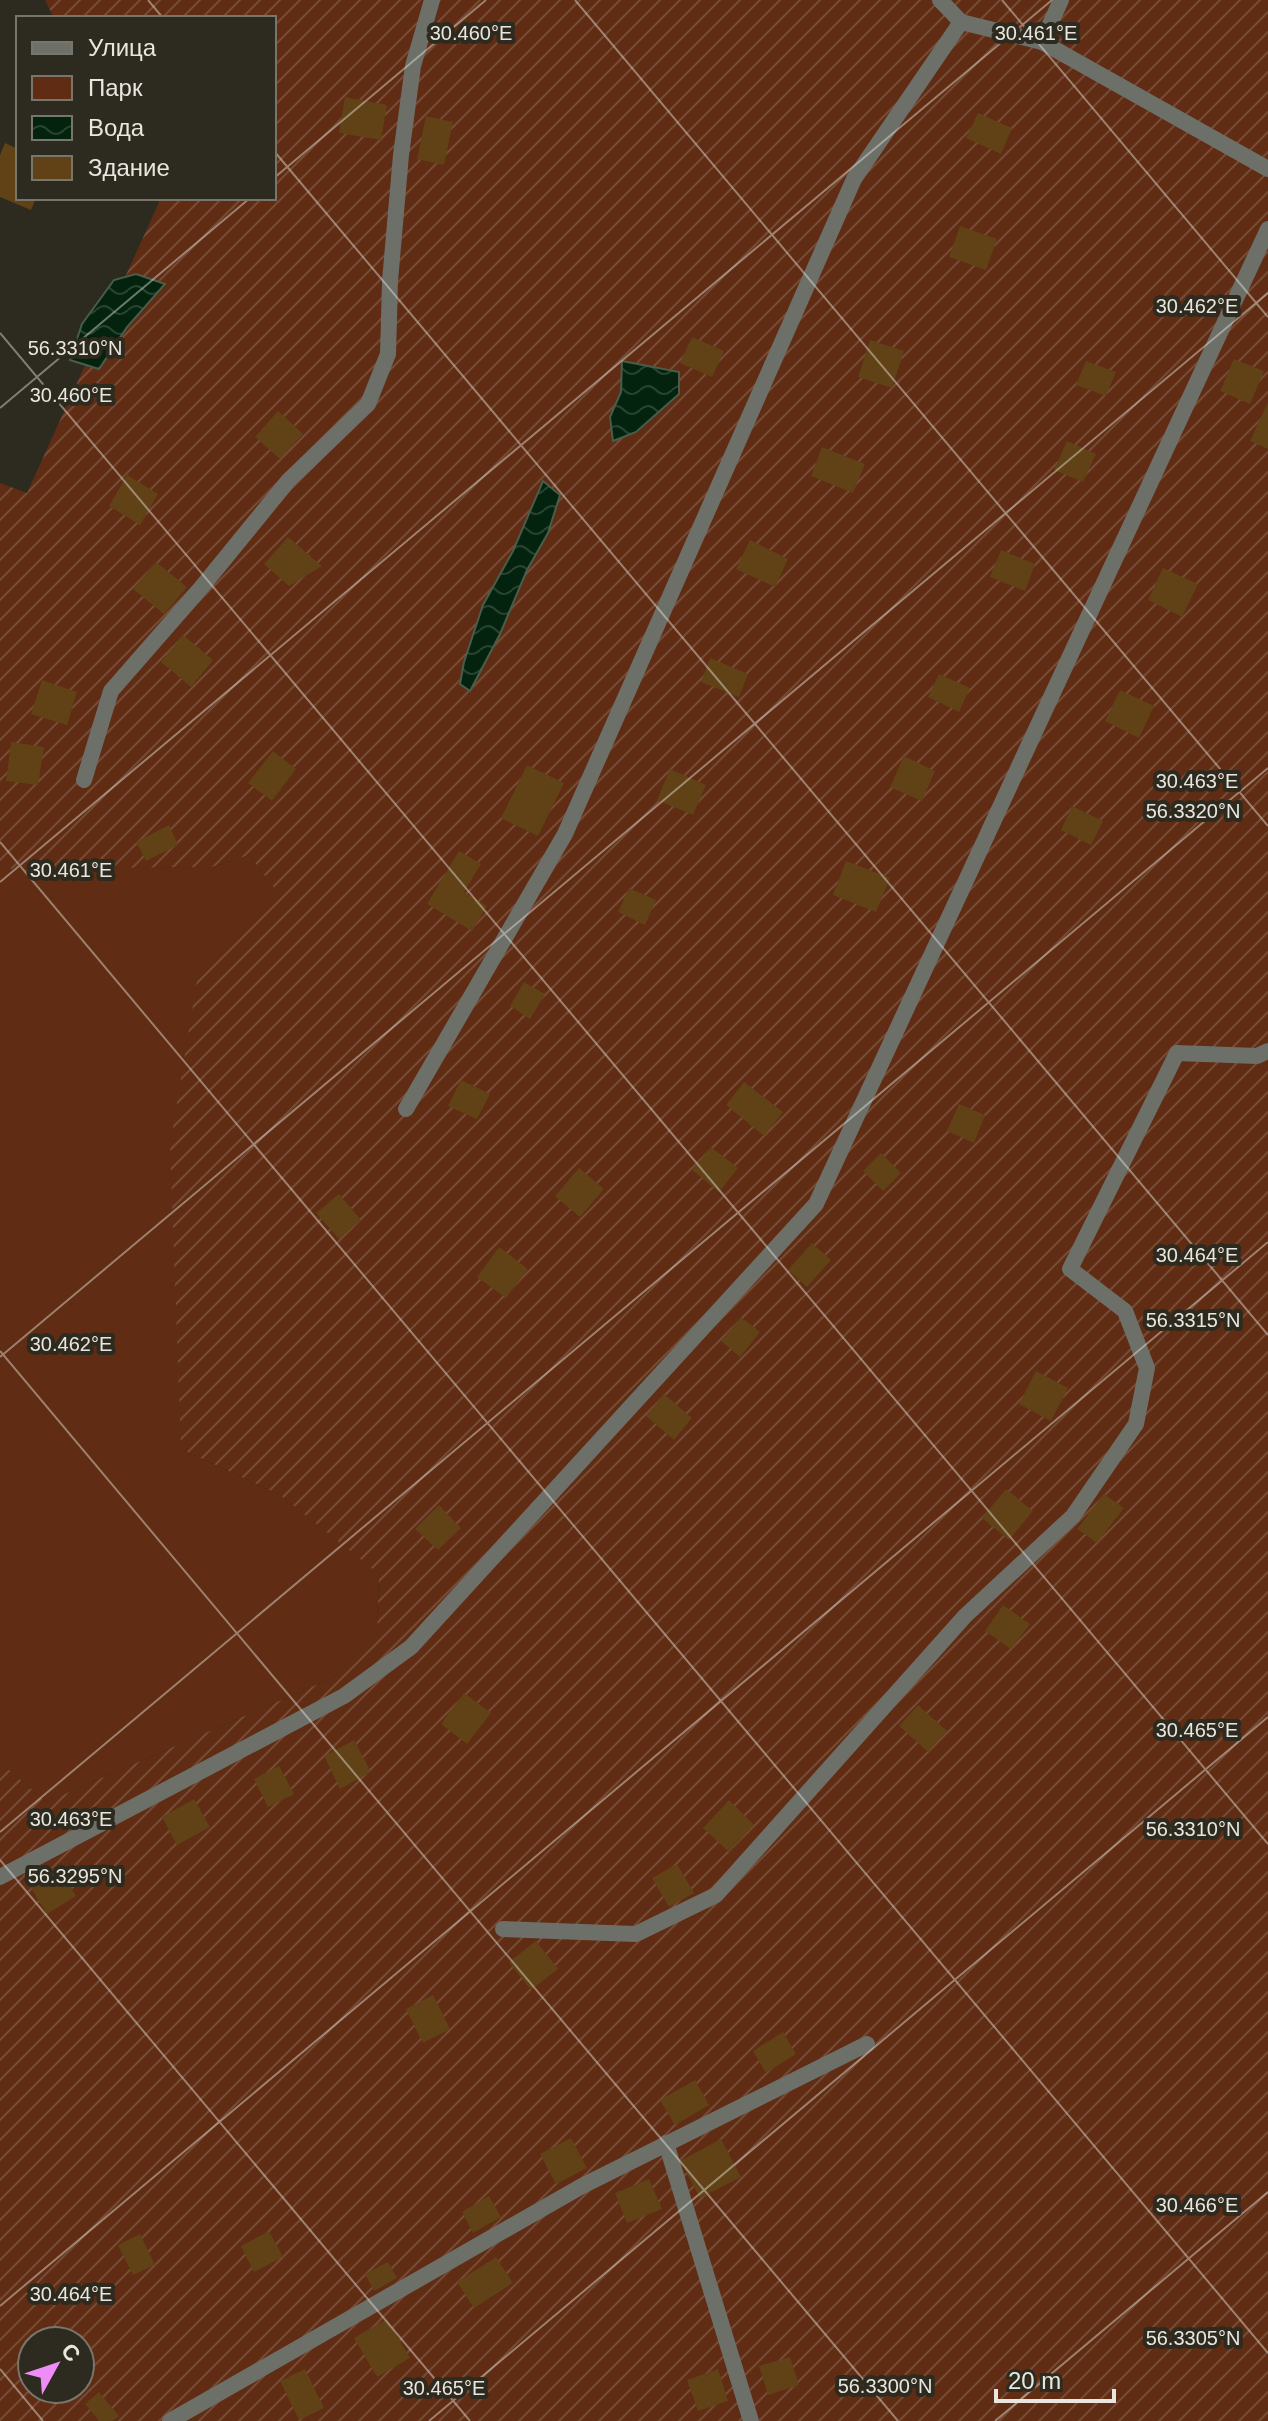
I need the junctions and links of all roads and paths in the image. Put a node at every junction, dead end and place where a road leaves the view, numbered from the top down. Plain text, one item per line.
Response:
1 (432, 0) edge
2 (940, 0) edge
3 (1061, 0) edge
4 (961, 22) junction
5 (1042, 42) junction
6 (1268, 169) edge
7 (1268, 229) edge
8 (84, 780) dead end
9 (1268, 1051) edge
10 (406, 1109) dead end
11 (0, 1877) edge
12 (503, 1929) dead end
13 (867, 2044) dead end
14 (666, 2143) junction
15 (170, 2421) edge
16 (751, 2421) edge

1 - 8 street
2 - 4 street
3 - 5 street
4 - 5 street
4 - 10 street
5 - 6 street
7 - 11 street
9 - 12 street
13 - 14 street
14 - 15 street
14 - 16 street

